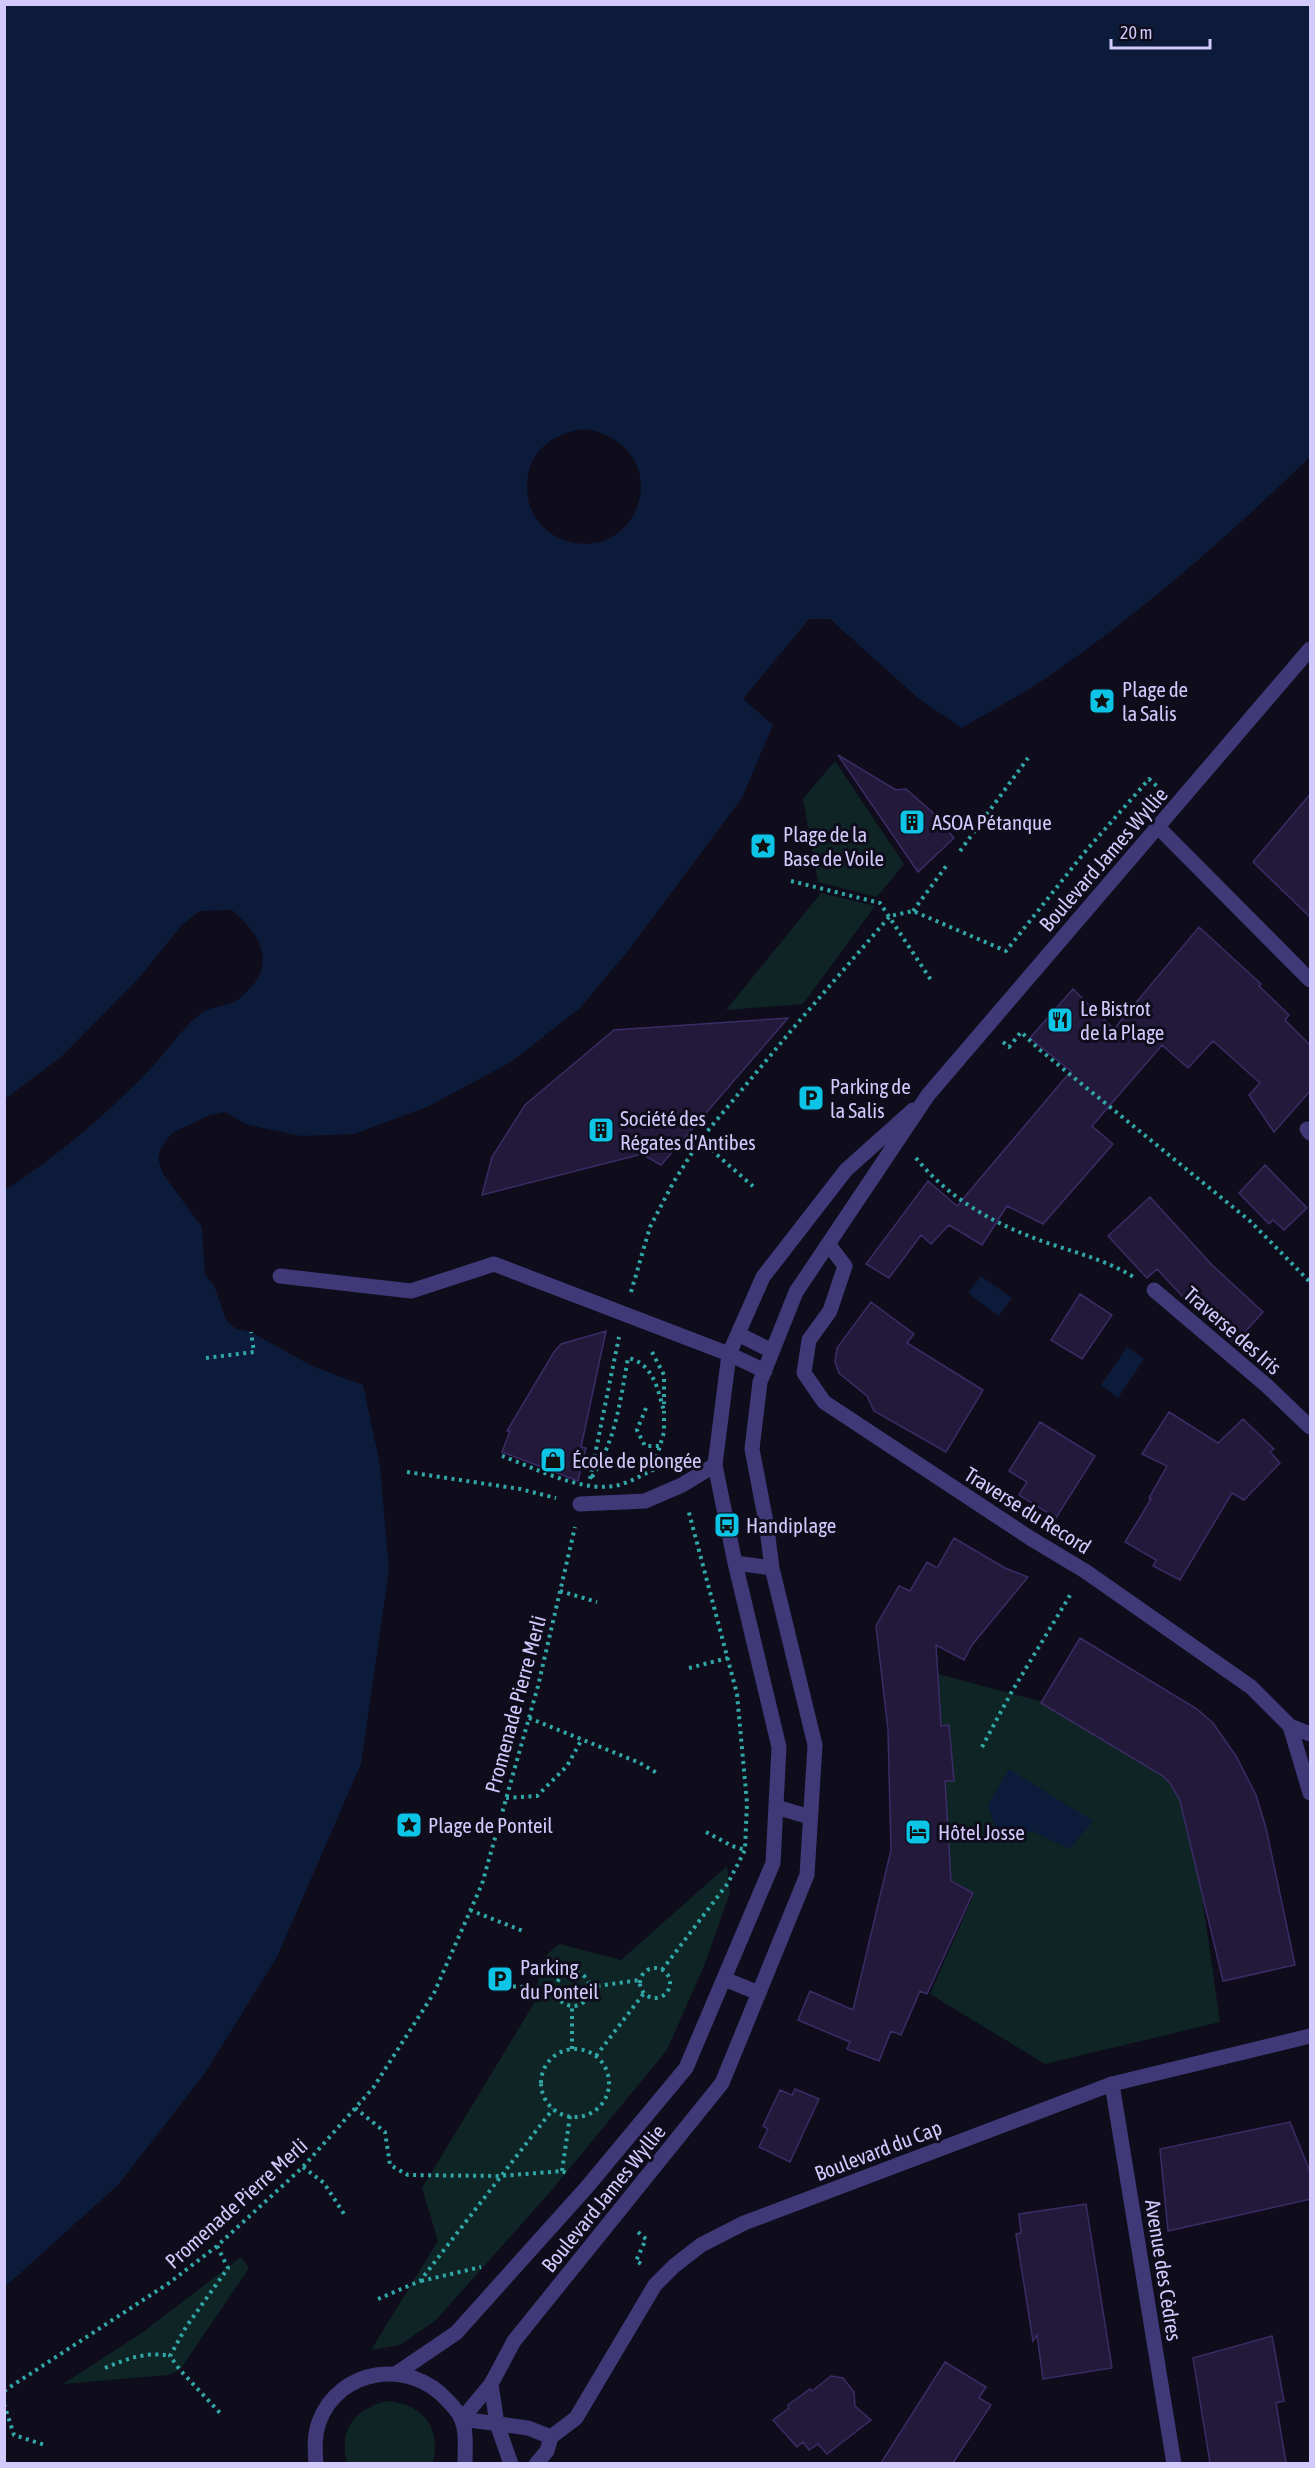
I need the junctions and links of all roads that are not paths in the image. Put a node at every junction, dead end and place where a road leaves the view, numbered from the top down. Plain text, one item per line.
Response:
1 (1311, 649) edge
2 (1158, 827) junction
3 (1311, 980) edge
4 (928, 1095) junction
5 (829, 1245) junction
6 (280, 1275) dead end
7 (1155, 1290) road end
8 (738, 1334) junction
9 (772, 1352) junction
10 (729, 1354) junction
11 (765, 1371) junction
12 (1311, 1427) edge
13 (715, 1466) junction
14 (580, 1504) road end
15 (735, 1563) junction
16 (772, 1568) junction
17 (1290, 1726) junction
18 (1311, 1734) edge
19 (1311, 1793) edge
20 (776, 1808) junction
21 (810, 1817) junction
22 (724, 1979) junction
23 (759, 1993) junction
24 (1311, 2036) edge
25 (1112, 2084) junction
26 (397, 2373) junction
27 (491, 2384) junction
28 (462, 2419) junction
29 (496, 2424) junction
30 (551, 2437) junction
31 (316, 2463) edge
32 (465, 2463) edge
33 (511, 2463) edge
34 (536, 2463) edge
35 (1174, 2463) edge

1 - 2 street, Boulevard James Wyllie
2 - 3 street
2 - 4 street, Boulevard James Wyllie
4 - 5 street, Boulevard James Wyllie
4 - 8 street, Boulevard James Wyllie
5 - 9 street, Boulevard James Wyllie
5 - 17 street, Traverse du Record
6 - 10 street
7 - 12 street, Traverse des Iris
8 - 9 street
8 - 10 street, Boulevard James Wyllie
9 - 11 street, Boulevard James Wyllie
10 - 11 street
10 - 13 street, Boulevard James Wyllie
11 - 16 street, Boulevard James Wyllie
13 - 14 street
13 - 15 street, Boulevard James Wyllie
15 - 16 street
15 - 20 street, Boulevard James Wyllie
16 - 21 street, Boulevard James Wyllie
17 - 18 street
17 - 19 street, Traverse du Record
20 - 21 street
20 - 22 street, Boulevard James Wyllie
21 - 23 street, Boulevard James Wyllie
22 - 23 street
22 - 26 street, Boulevard James Wyllie
23 - 27 street, Boulevard James Wyllie
24 - 25 street, Boulevard du Cap
25 - 30 street, Boulevard du Cap
25 - 35 street, Avenue des Cèdres
26 - 28 street
26 - 31 street
27 - 28 street, Boulevard James Wyllie
27 - 29 street
28 - 29 street
28 - 32 street
29 - 30 street
29 - 33 street
30 - 34 street, Boulevard du Cap

